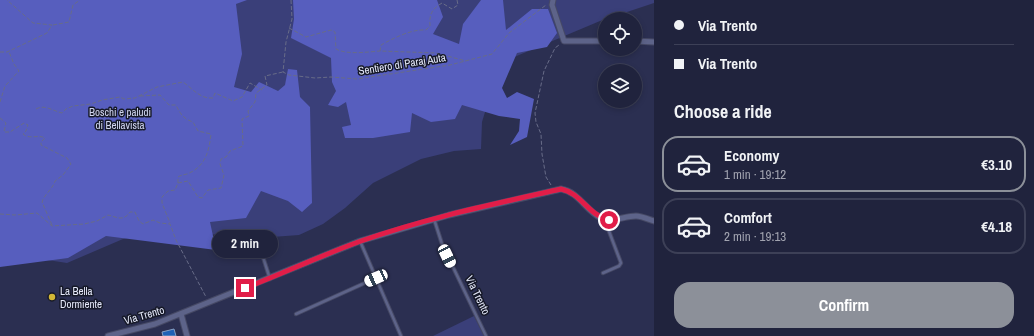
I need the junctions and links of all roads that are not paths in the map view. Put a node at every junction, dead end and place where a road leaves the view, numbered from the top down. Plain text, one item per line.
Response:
1 (552, 3) edge
2 (598, 41) edge
3 (642, 42) edge
4 (654, 42) edge
5 (434, 218) junction
6 (607, 220) junction
7 (654, 220) edge
8 (257, 238) dead end
9 (360, 241) junction
10 (604, 273) dead end
11 (376, 278) junction
12 (270, 279) junction
13 (181, 314) junction
14 (296, 314) dead end
15 (122, 334) edge
16 (110, 336) edge
17 (187, 336) edge
18 (400, 336) edge
19 (486, 336) edge

1 - 2 street
3 - 4 street
5 - 6 street, Via Trento
5 - 9 street, Via Trento
5 - 19 lane, Via Trento
6 - 7 street
6 - 10 lane
8 - 12 lane
9 - 11 lane
9 - 12 street, Via Trento
11 - 14 lane
11 - 18 lane
12 - 13 street, Via Trento
13 - 15 street, Via Trento
13 - 17 street, Via Trento
15 - 16 street, Via Trento

